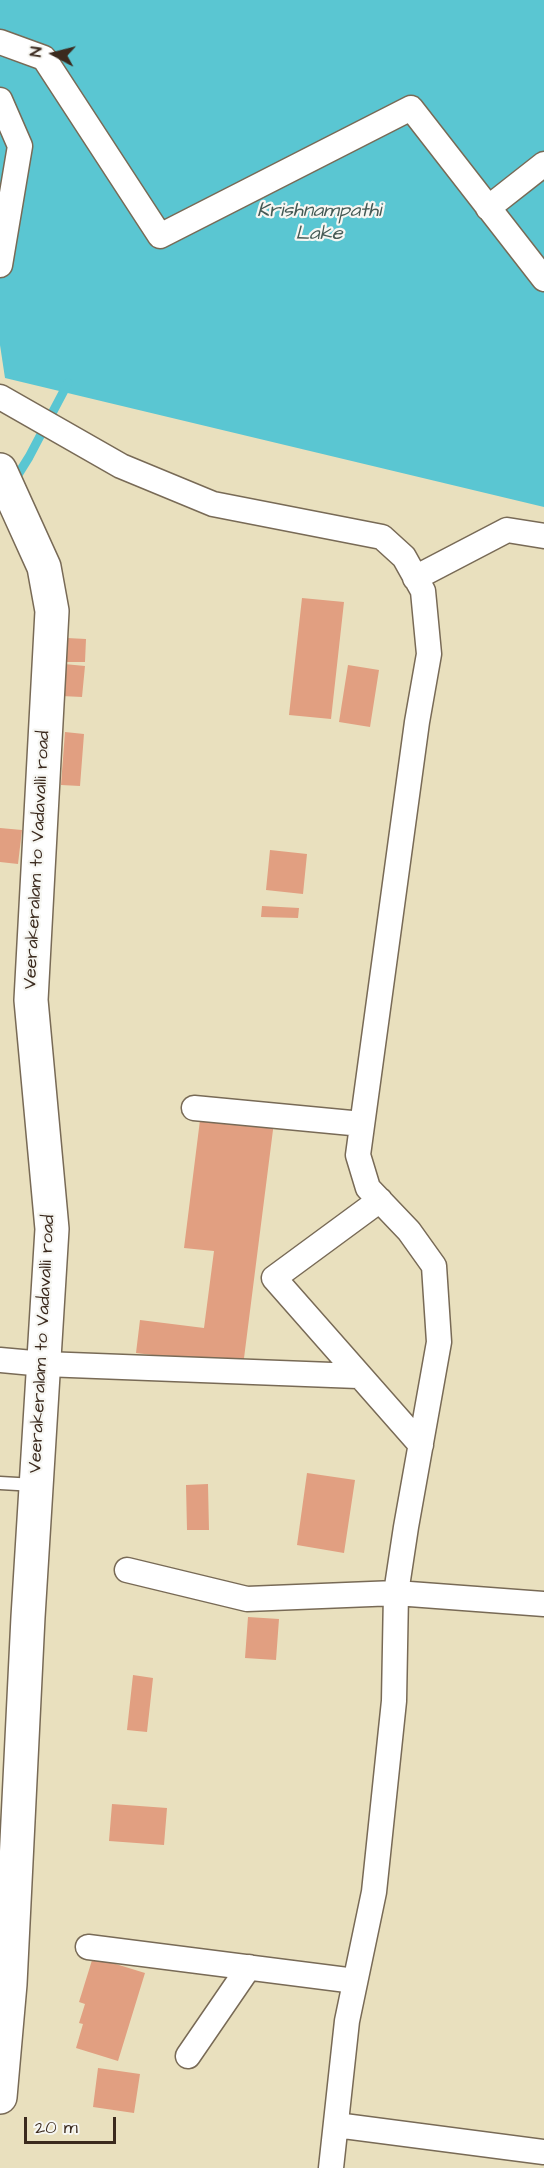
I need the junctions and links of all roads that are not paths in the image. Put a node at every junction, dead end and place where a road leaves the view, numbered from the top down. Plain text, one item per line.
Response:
1 (0, 42) edge
2 (0, 100) edge
3 (544, 164) edge
4 (488, 208) junction
5 (0, 266) edge
6 (544, 279) edge
7 (2, 398) edge
8 (0, 470) edge
9 (544, 536) edge
10 (415, 578) junction
11 (194, 1108) dead end
12 (363, 1124) junction
13 (380, 1200) junction
14 (0, 1360) edge
15 (44, 1364) junction
16 (358, 1376) junction
17 (421, 1445) junction
18 (0, 1483) edge
19 (37, 1485) junction
20 (127, 1570) dead end
21 (396, 1593) junction
22 (544, 1604) edge
23 (88, 1947) dead end
24 (249, 1967) junction
25 (356, 1981) junction
26 (188, 2056) dead end
27 (0, 2097) edge
28 (336, 2125) junction
29 (544, 2152) edge
30 (331, 2168) edge

1 - 4 street
2 - 5 street
3 - 4 street
4 - 6 street
7 - 10 street
8 - 15 street, Veerakeralam to Vadavalli road
9 - 10 street
10 - 12 street
11 - 12 street
12 - 13 street
13 - 16 street
13 - 17 street
14 - 15 street
15 - 16 street
15 - 19 street, Veerakeralam to Vadavalli road
16 - 17 street
17 - 21 street
18 - 19 lane
19 - 27 street, Veerakeralam to Vadavalli road
20 - 21 street
21 - 22 street
21 - 25 street
23 - 24 street
24 - 25 street
24 - 26 street
25 - 28 street
28 - 29 street
28 - 30 street

